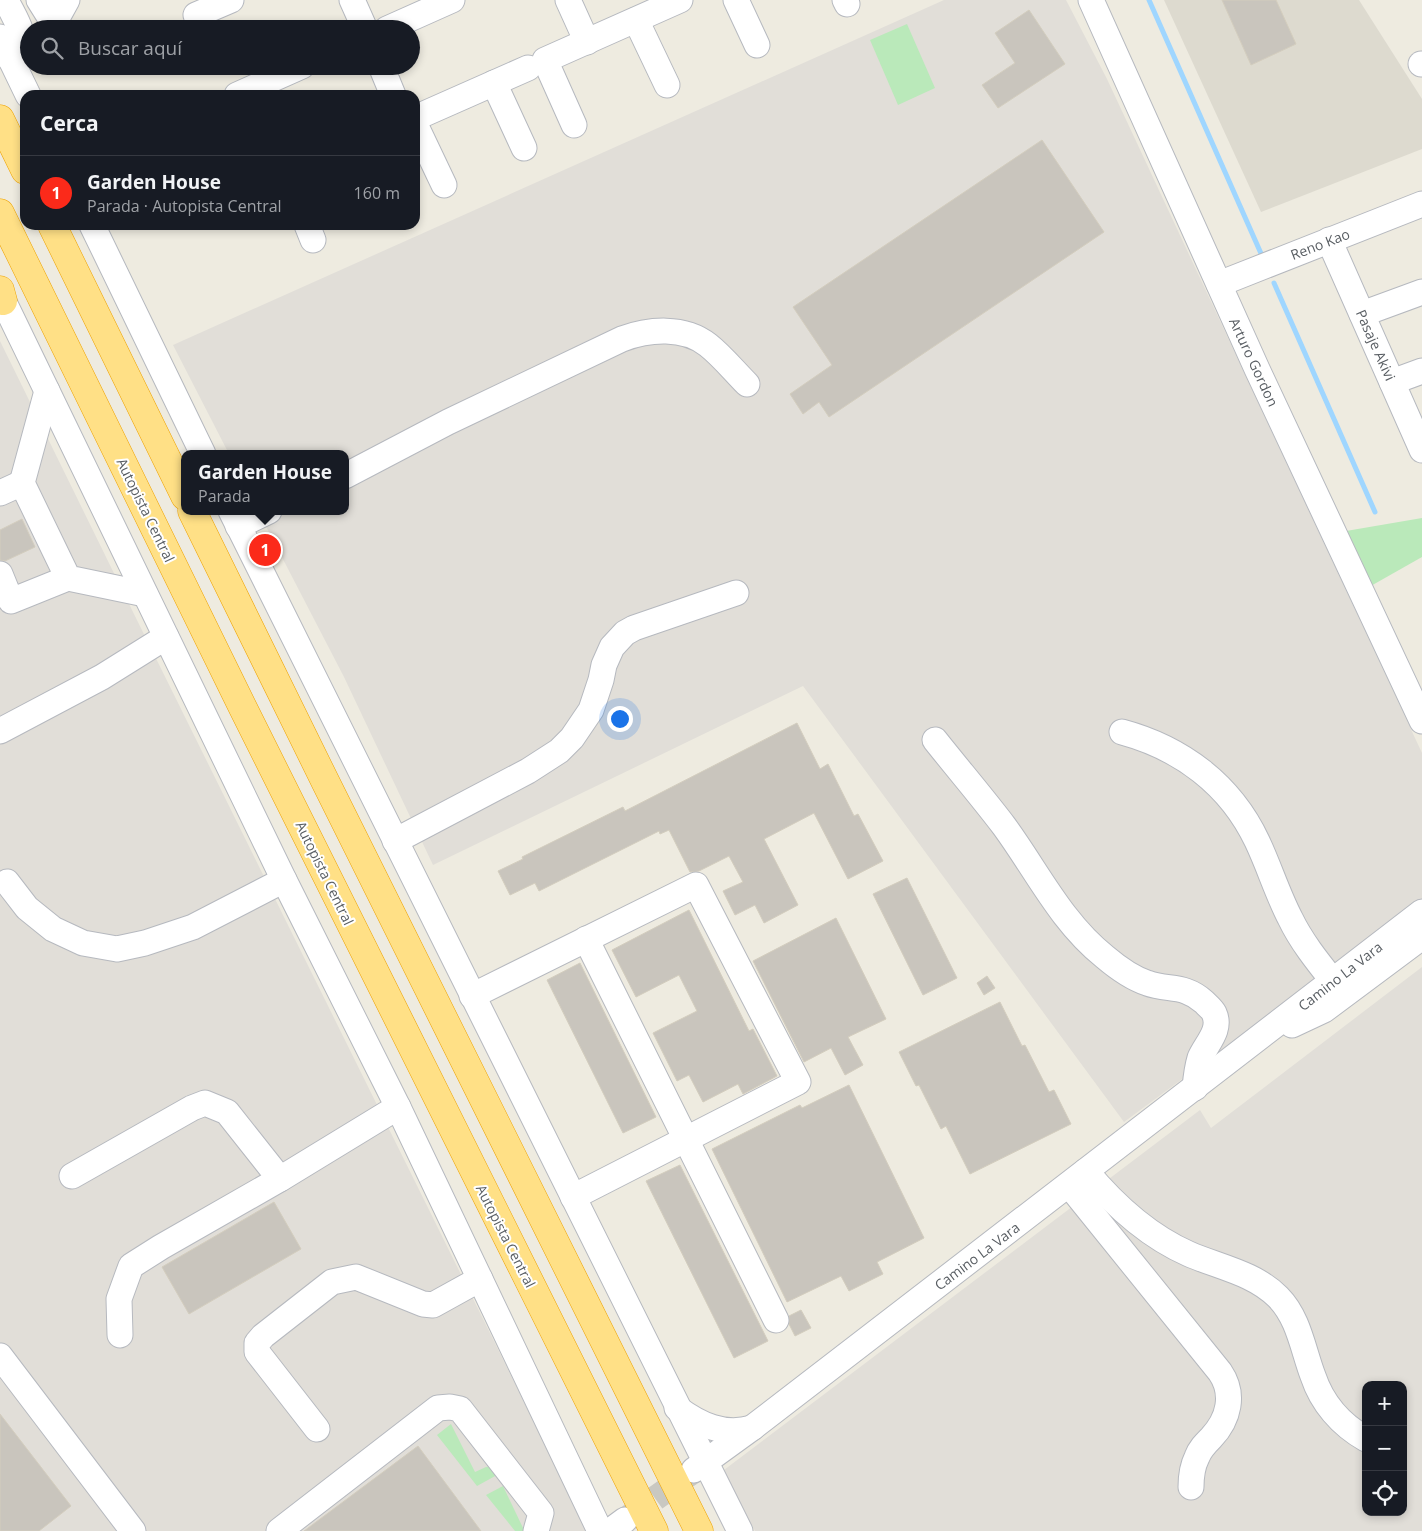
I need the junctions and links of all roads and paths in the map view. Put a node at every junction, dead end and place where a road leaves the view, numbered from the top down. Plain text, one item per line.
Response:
1 (6, 0) edge
2 (39, 0) edge
3 (67, 0) edge
4 (231, 0) edge
5 (352, 0) edge
6 (452, 0) edge
7 (568, 0) edge
8 (680, 0) edge
9 (736, 0) edge
10 (1091, 0) edge
11 (196, 15) dead end
12 (49, 20) edge
13 (55, 20) edge
14 (360, 20) edge
15 (407, 20) edge
16 (636, 20) junction
17 (20, 31) edge
18 (0, 37) edge
19 (587, 42) junction
20 (757, 45) dead end
21 (20, 50) edge
22 (11, 60) junction
23 (528, 68) dead end
24 (20, 72) edge
25 (282, 75) edge
26 (385, 75) edge
27 (494, 83) junction
28 (667, 85) dead end
29 (248, 90) edge
30 (392, 90) edge
31 (420, 116) edge
32 (0, 119) edge
33 (574, 125) dead end
34 (420, 135) edge
35 (524, 148) dead end
36 (20, 160) edge
37 (444, 185) dead end
38 (1422, 204) edge
39 (0, 213) edge
40 (54, 230) edge
41 (94, 230) edge
42 (1329, 240) junction
43 (1219, 284) junction
44 (1422, 292) edge
45 (1, 295) edge
46 (1362, 314) junction
47 (1422, 371) edge
48 (1392, 382) junction
49 (746, 384) dead end
50 (47, 391) junction
51 (201, 450) edge
52 (1422, 450) edge
53 (349, 474) edge
54 (11, 488) edge
55 (181, 488) edge
56 (194, 515) edge
57 (249, 515) edge
58 (234, 518) edge
59 (0, 574) edge
60 (68, 578) junction
61 (736, 593) dead end
62 (146, 594) junction
63 (166, 637) junction
64 (1422, 721) edge
65 (0, 731) edge
66 (1122, 732) dead end
67 (935, 740) dead end
68 (395, 841) junction
69 (284, 880) junction
70 (7, 882) dead end
71 (1422, 912) edge
72 (1422, 937) edge
73 (586, 939) junction
74 (1333, 981) junction
75 (472, 996) junction
76 (1258, 1040) junction
77 (1195, 1088) junction
78 (398, 1107) junction
79 (685, 1140) junction
80 (72, 1176) dead end
81 (1078, 1178) junction
82 (280, 1179) junction
83 (573, 1198) junction
84 (480, 1279) junction
85 (776, 1320) dead end
86 (120, 1335) dead end
87 (0, 1356) edge
88 (677, 1408) junction
89 (317, 1428) dead end
90 (752, 1428) junction
91 (1362, 1436) edge
92 (700, 1467) junction
93 (1191, 1487) dead end
94 (134, 1531) edge
95 (279, 1531) edge
96 (536, 1531) edge
97 (600, 1531) edge
98 (654, 1531) edge
99 (700, 1531) edge
100 (740, 1531) edge

1 - 17 street
2 - 12 street
3 - 13 street
4 - 11 street
5 - 14 street
6 - 15 street
7 - 19 street
8 - 16 street
9 - 20 street
10 - 43 street, Arturo Gordon
16 - 19 street
16 - 28 street
18 - 22 street
19 - 33 street
21 - 22 street
22 - 24 street
23 - 27 street
25 - 29 street
26 - 30 street
27 - 31 street
27 - 35 street
32 - 36 highway
34 - 37 street
38 - 42 street, Reno Kao
39 - 98 highway, Autopista Central
40 - 55 highway
41 - 51 street
42 - 43 street, Reno Kao
42 - 46 street, Pasaje Akivi
43 - 64 street, Arturo Gordon
44 - 46 street
45 - 50 street
46 - 48 street, Pasaje Akivi
47 - 48 street
48 - 52 street, Pasaje Akivi
49 - 53 street
50 - 54 street
50 - 62 street
54 - 60 street
56 - 99 highway
57 - 58 street
58 - 68 street
59 - 60 street
60 - 62 street
61 - 68 street
62 - 63 street
63 - 65 street
63 - 69 street
66 - 74 street
67 - 77 street
68 - 75 street
69 - 70 street
69 - 78 street
71 - 74 street, Camino La Vara
72 - 76 street, Camino La Vara
73 - 75 street
73 - 79 street
73 - 79 street
74 - 76 street, Camino La Vara
75 - 83 street
76 - 77 street, Camino La Vara
77 - 81 street, Camino La Vara
78 - 82 street
78 - 84 street
79 - 83 street
79 - 85 street
80 - 82 street
81 - 90 street, Camino La Vara
81 - 91 street
81 - 93 street
82 - 86 street
83 - 88 street
84 - 89 street
84 - 97 street
87 - 94 street
88 - 90 street
88 - 92 street
90 - 92 street, Camino La Vara
92 - 100 street
95 - 96 street

